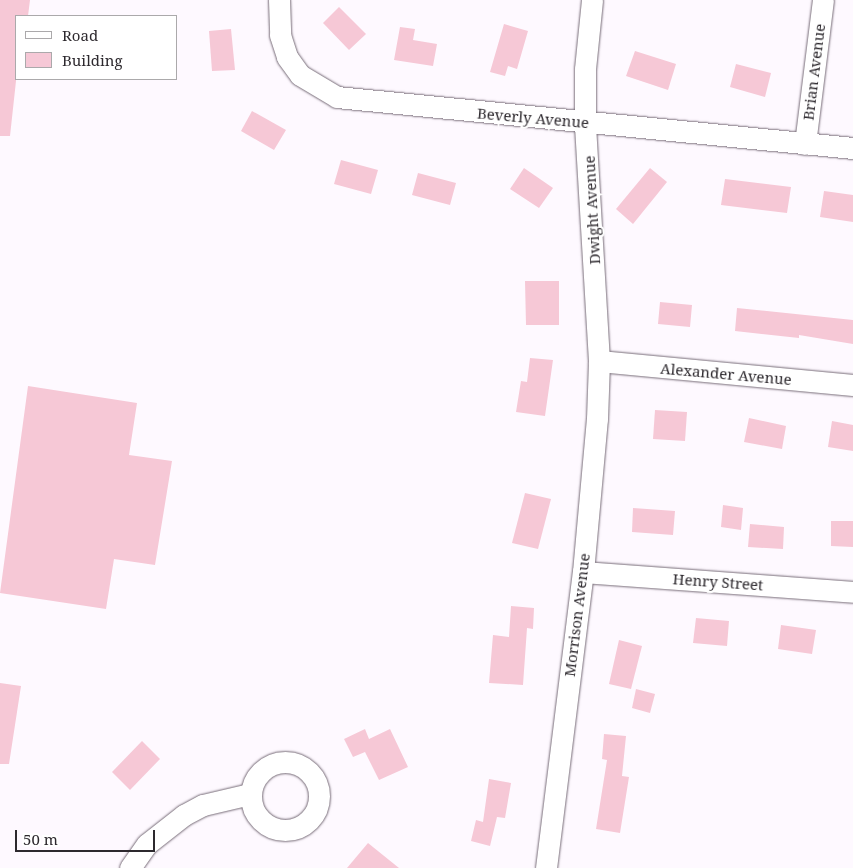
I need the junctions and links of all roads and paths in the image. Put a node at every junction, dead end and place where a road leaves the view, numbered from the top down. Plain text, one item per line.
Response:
1 (279, 0) edge
2 (592, 0) edge
3 (823, 0) edge
4 (585, 123) junction
5 (804, 144) junction
6 (853, 148) edge
7 (599, 361) junction
8 (853, 386) edge
9 (582, 572) junction
10 (853, 592) edge
11 (250, 794) dead end
12 (130, 868) edge
13 (546, 868) edge

1 - 4 street, Beverly Avenue
2 - 4 street, Dwight Avenue
3 - 5 street, Brian Avenue
4 - 5 street, Beverly Avenue
4 - 7 street, Dwight Avenue
5 - 6 street, Beverly Avenue
7 - 8 street, Alexander Avenue
7 - 9 street, Morrison Avenue
9 - 10 street, Henry Street
9 - 13 street, Morrison Avenue
11 - 12 street

